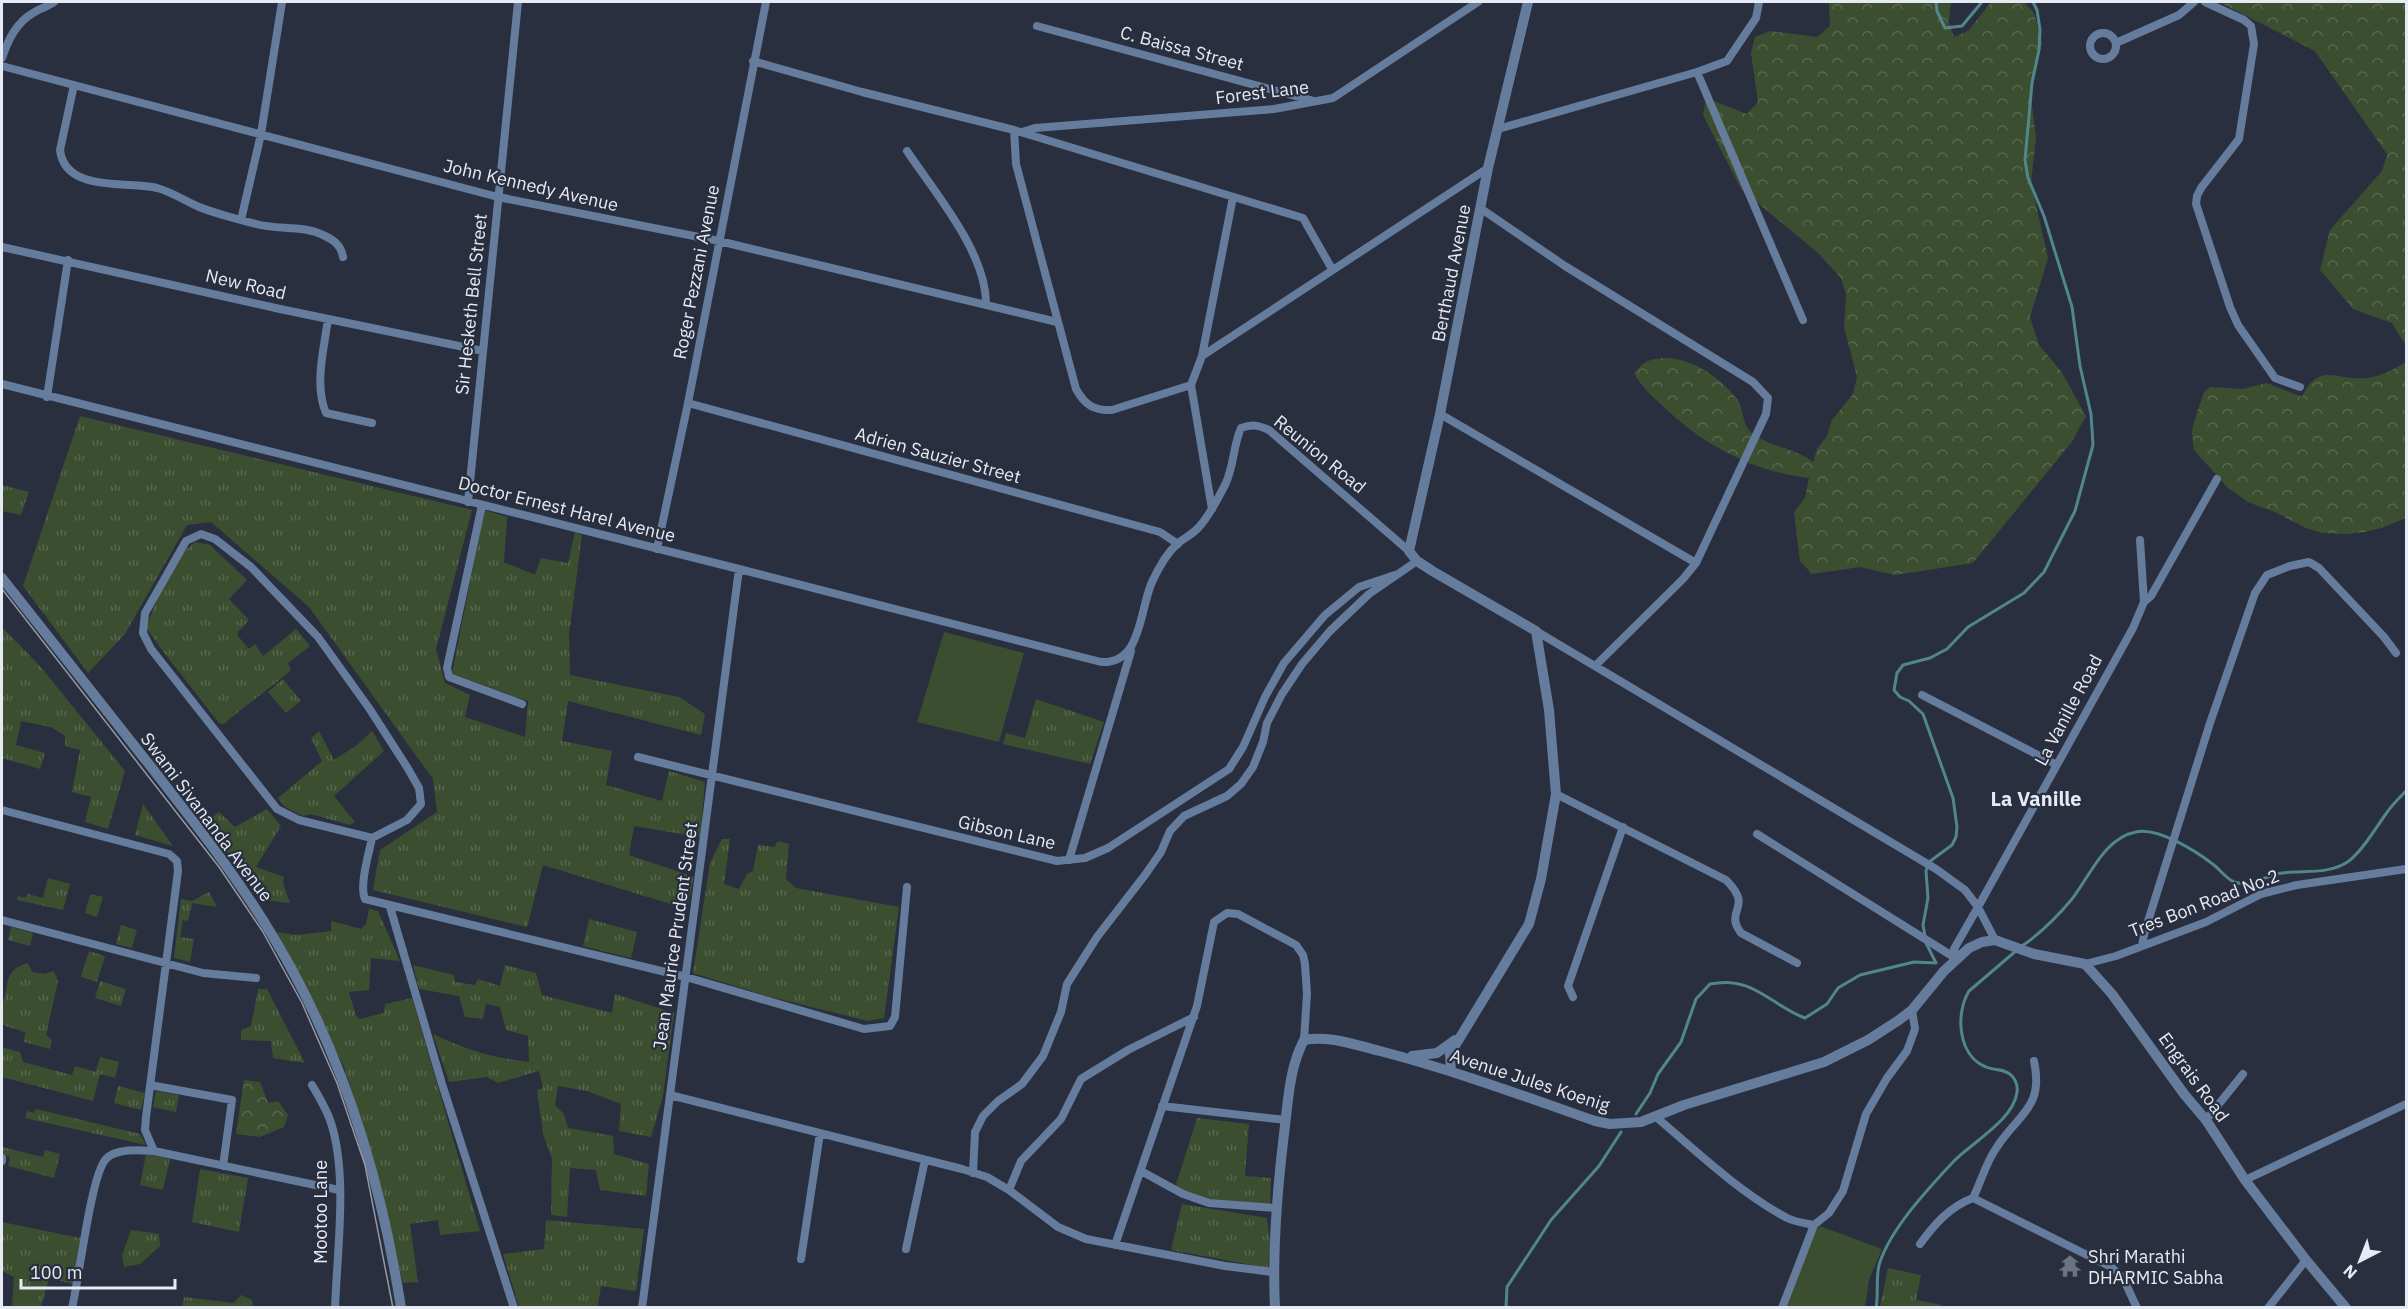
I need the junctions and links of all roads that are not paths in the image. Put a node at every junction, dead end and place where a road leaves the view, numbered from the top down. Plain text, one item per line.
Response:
1 (54, 2) edge
2 (282, 2) edge
3 (518, 2) edge
4 (766, 2) edge
5 (1478, 2) edge
6 (1528, 2) edge
7 (1759, 2) edge
8 (2194, 2) edge
9 (2205, 2) edge
10 (1037, 26) dead end
11 (2116, 43) dead end
12 (2, 58) edge
13 (753, 61) junction
14 (2, 66) edge
15 (1697, 72) junction
16 (74, 85) junction
17 (1318, 102) junction
18 (1498, 129) junction
19 (1018, 131) junction
20 (261, 134) junction
21 (906, 151) dead end
22 (1488, 168) junction
23 (498, 197) junction
24 (1233, 197) junction
25 (1480, 208) junction
26 (241, 220) junction
27 (718, 241) junction
28 (2, 247) edge
29 (344, 257) dead end
30 (68, 260) junction
31 (1332, 269) junction
32 (986, 305) junction
33 (328, 319) junction
34 (1803, 320) dead end
35 (1057, 322) junction
36 (483, 351) junction
37 (1202, 356) junction
38 (2, 384) edge
39 (1191, 385) junction
40 (2300, 387) dead end
41 (47, 397) junction
42 (688, 404) junction
43 (1440, 414) junction
44 (372, 423) dead end
45 (2217, 479) dead end
46 (468, 502) junction
47 (482, 505) junction
48 (1212, 511) junction
49 (2140, 540) dead end
50 (1178, 544) junction
51 (657, 549) junction
52 (1409, 551) junction
53 (1417, 561) junction
54 (1696, 562) junction
55 (739, 569) junction
56 (1398, 574) junction
57 (2, 578) edge
58 (2144, 602) junction
59 (1536, 631) junction
60 (1132, 648) junction
61 (2396, 653) dead end
62 (1123, 657) joint
63 (1595, 666) junction
64 (1922, 695) dead end
65 (522, 704) dead end
66 (638, 757) dead end
67 (2057, 765) junction
68 (714, 775) junction
69 (1556, 794) junction
70 (2, 810) edge
71 (1623, 827) junction
72 (1756, 834) dead end
73 (372, 838) junction
74 (1069, 860) junction
75 (2406, 869) edge
76 (907, 887) dead end
77 (390, 907) junction
78 (1978, 907) junction
79 (2, 920) edge
80 (2000, 942) junction
81 (2142, 945) junction
82 (1957, 959) junction
83 (1797, 963) dead end
84 (166, 964) junction
85 (2085, 964) junction
86 (686, 977) junction
87 (256, 978) dead end
88 (1573, 997) dead end
89 (1912, 1010) junction
90 (1194, 1017) junction
91 (1460, 1036) junction
92 (1304, 1040) junction
93 (1441, 1051) junction
94 (1403, 1057) junction
95 (2034, 1061) dead end
96 (1439, 1068) junction
97 (1451, 1071) junction
98 (2243, 1074) dead end
99 (150, 1085) junction
100 (312, 1085) dead end
101 (670, 1095) junction
102 (2406, 1104) edge
103 (1162, 1106) junction
104 (1655, 1116) junction
105 (1286, 1120) junction
106 (2205, 1120) junction
107 (820, 1133) junction
108 (154, 1151) junction
109 (925, 1160) junction
110 (223, 1166) junction
111 (1141, 1171) junction
112 (973, 1173) junction
113 (2245, 1180) junction
114 (339, 1190) junction
115 (1009, 1190) junction
116 (1973, 1198) junction
117 (1276, 1208) junction
118 (1814, 1225) junction
119 (1920, 1244) dead end
120 (1115, 1245) junction
121 (906, 1249) dead end
122 (801, 1259) dead end
123 (2306, 1260) junction
124 (1273, 1272) junction
125 (72, 1308) edge
126 (335, 1308) edge
127 (401, 1308) edge
128 (514, 1308) edge
129 (642, 1308) edge
130 (1275, 1308) edge
131 (1782, 1308) edge
132 (2137, 1308) edge
133 (2268, 1308) edge
134 (2346, 1308) edge

1 - 12 street
2 - 20 street
3 - 23 street, Sir Hesketh Bell Street
4 - 13 street, Roger Pezzani Avenue
5 - 17 street, Forest Lane
6 - 18 street, Berthaud Avenue
7 - 15 street
8 - 11 street
9 - 40 street
10 - 17 street, C. Baissa Street
13 - 19 street
13 - 27 street, Roger Pezzani Avenue
14 - 16 street, John Kennedy Avenue
15 - 18 street
15 - 34 street
16 - 20 street, John Kennedy Avenue
16 - 26 street
17 - 19 street, Forest Lane
18 - 22 street, Berthaud Avenue
19 - 24 street
19 - 35 street
20 - 23 street, John Kennedy Avenue
20 - 26 street
21 - 32 street
22 - 25 street, Berthaud Avenue
22 - 31 street
23 - 27 street, John Kennedy Avenue
23 - 36 street, Sir Hesketh Bell Street
24 - 31 street
24 - 37 street
25 - 43 street, Berthaud Avenue
25 - 54 street
26 - 29 street
27 - 32 street, John Kennedy Avenue
27 - 42 street, Roger Pezzani Avenue
28 - 30 street, New Road
30 - 33 street, New Road
30 - 41 street
31 - 37 street
32 - 35 street, John Kennedy Avenue
33 - 36 street, New Road
33 - 44 street
35 - 39 street
36 - 46 street, Sir Hesketh Bell Street
37 - 39 street
38 - 41 street, Doctor Ernest Harel Avenue
39 - 48 street
41 - 46 street, Doctor Ernest Harel Avenue
42 - 50 street, Adrien Sauzier Street
42 - 51 street, Roger Pezzani Avenue
43 - 52 street, Berthaud Avenue
43 - 54 street
45 - 58 street, La Vanille Road
46 - 47 street, Doctor Ernest Harel Avenue
47 - 51 street, Doctor Ernest Harel Avenue
47 - 65 street
48 - 50 street, Reunion Road
48 - 52 street, Reunion Road
49 - 58 street, La Vanille Road
50 - 60 street, Reunion Road
51 - 55 street, Doctor Ernest Harel Avenue
52 - 53 street
53 - 56 street
53 - 59 street
54 - 63 street
55 - 62 street, Doctor Ernest Harel Avenue
55 - 68 street, Jean Maurice Prudent Street
56 - 74 street, Gibson Lane
56 - 112 street
57 - 127 street, Swami Sivananda Avenue
58 - 67 street, La Vanille Road
59 - 63 street
59 - 69 street
60 - 62 street, Reunion Road
60 - 74 street
61 - 81 street
63 - 78 street
64 - 67 street
66 - 68 street, Gibson Lane
67 - 78 street, La Vanille Road
68 - 74 street, Gibson Lane
68 - 86 street, Jean Maurice Prudent Street
69 - 71 street
69 - 91 street
70 - 84 street
71 - 83 street
71 - 88 street
72 - 82 street
73 - 73 street
73 - 77 street
75 - 81 street, Tres Bon Road No.2
76 - 86 street
77 - 86 street
77 - 128 street
78 - 80 street
78 - 82 street, La Vanille Road
79 - 84 street
80 - 82 street, Avenue Jules Koenig
80 - 85 street
81 - 85 street, Tres Bon Road No.2
82 - 89 street, Avenue Jules Koenig
84 - 87 street
84 - 99 street
85 - 106 street, Engrais Road
86 - 101 street, Jean Maurice Prudent Street
89 - 104 street, Avenue Jules Koenig
89 - 118 street
90 - 92 street
90 - 103 street
90 - 115 street
91 - 93 street
91 - 97 street
92 - 94 street, Avenue Jules Koenig
92 - 105 street
93 - 94 street
93 - 96 street
94 - 96 street, Avenue Jules Koenig
95 - 116 street
96 - 97 street, Avenue Jules Koenig
97 - 104 street, Avenue Jules Koenig
98 - 106 street
99 - 108 street
99 - 110 street
100 - 114 street, Mootoo Lane
101 - 107 street
101 - 129 street, Jean Maurice Prudent Street
102 - 113 street
103 - 105 street
103 - 111 street
104 - 118 street
105 - 117 street
106 - 113 street, Engrais Road
107 - 109 street
107 - 122 street
108 - 110 street
108 - 125 street
109 - 112 street
109 - 121 street
110 - 114 street
111 - 117 street
111 - 120 street
112 - 115 street
113 - 123 street, Engrais Road
114 - 126 street, Mootoo Lane
115 - 120 street
116 - 119 street
116 - 132 street
117 - 124 street
118 - 131 street
120 - 124 street
123 - 133 street
123 - 134 street, Engrais Road
124 - 130 street

